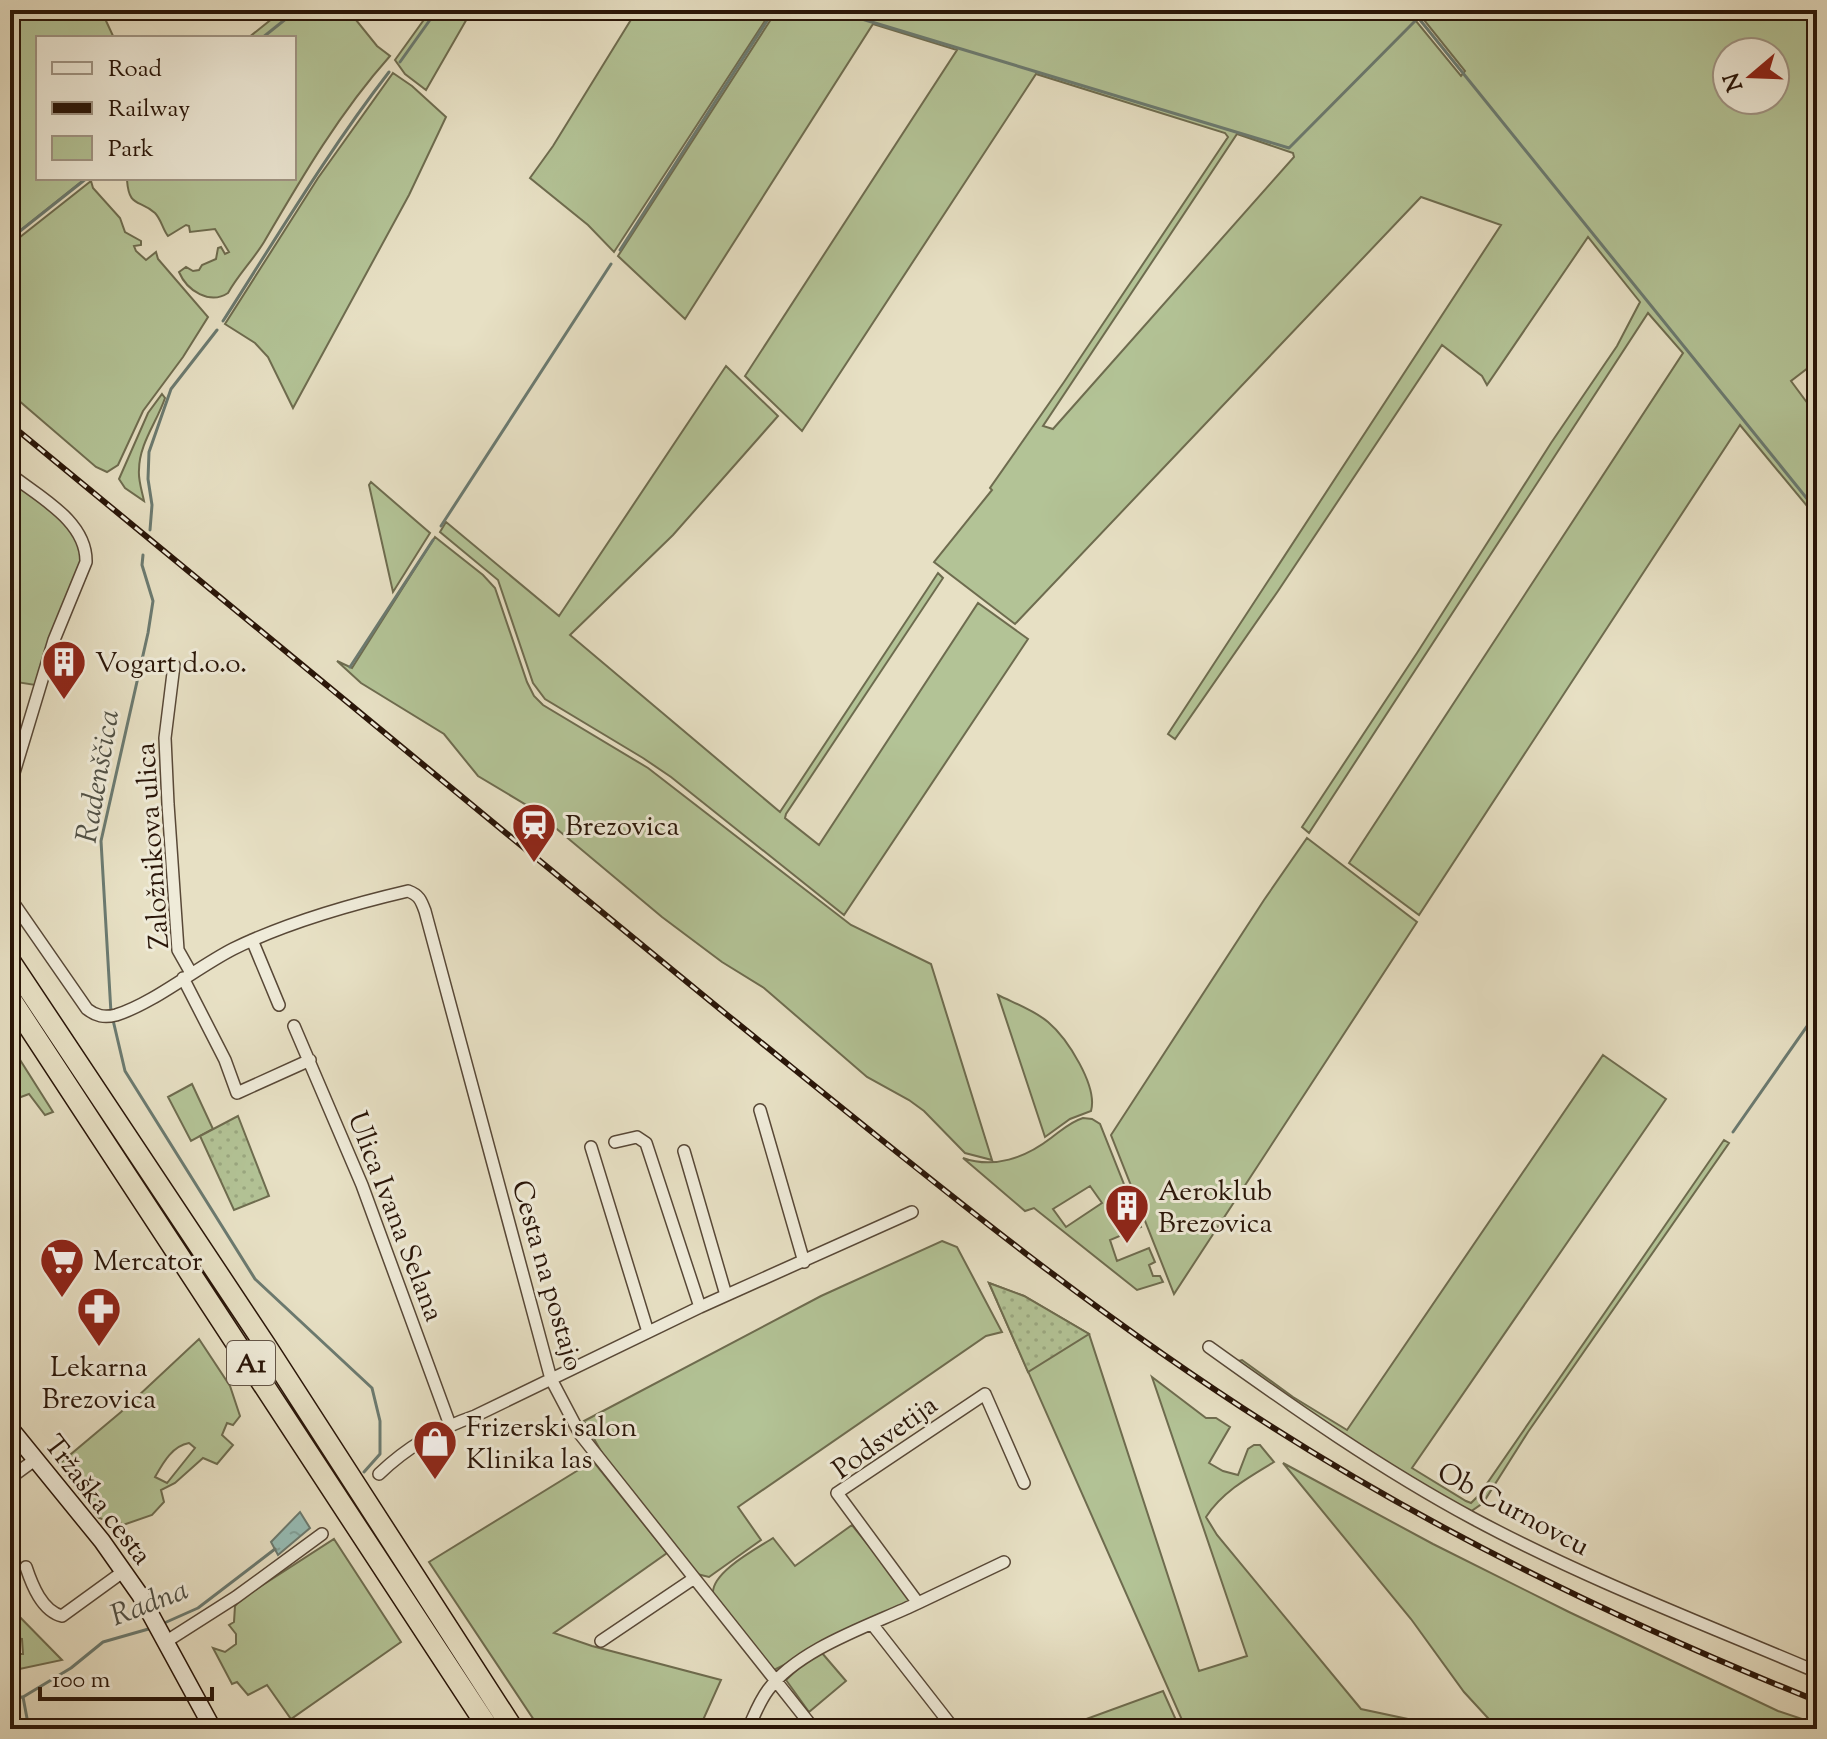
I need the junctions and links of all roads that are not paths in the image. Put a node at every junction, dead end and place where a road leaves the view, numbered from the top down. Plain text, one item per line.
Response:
1 (10, 474) edge
2 (174, 665) dead end
3 (10, 786) edge
4 (10, 898) edge
5 (421, 900) joint
6 (252, 940) junction
7 (10, 961) edge
8 (187, 975) junction
9 (10, 998) edge
10 (279, 1005) dead end
11 (294, 1026) dead end
12 (310, 1060) junction
13 (760, 1110) dead end
14 (615, 1142) dead end
15 (591, 1147) dead end
16 (684, 1151) dead end
17 (912, 1212) dead end
18 (804, 1262) junction
19 (726, 1295) junction
20 (700, 1307) junction
21 (648, 1332) junction
22 (1209, 1347) dead end
23 (551, 1379) junction
24 (450, 1425) junction
25 (10, 1428) edge
26 (36, 1459) junction
27 (379, 1474) dead end
28 (10, 1478) edge
29 (1024, 1483) dead end
30 (322, 1534) dead end
31 (1004, 1562) dead end
32 (26, 1567) dead end
33 (124, 1571) junction
34 (693, 1579) junction
35 (918, 1603) junction
36 (872, 1624) junction
37 (161, 1631) junction
38 (601, 1641) dead end
39 (1817, 1672) edge
40 (775, 1681) junction
41 (213, 1729) edge
42 (489, 1729) edge
43 (513, 1729) edge
44 (748, 1729) edge
45 (814, 1729) edge
46 (954, 1729) edge

1 - 3 street
2 - 8 street, Založnikova ulica
4 - 8 street
5 - 6 street, Založnikova ulica
5 - 23 street, Cesta na postajo
6 - 8 street, Založnikova ulica
6 - 10 street
7 - 43 highway, A1
8 - 12 street, Založnikova ulica
9 - 42 highway, A1
11 - 12 street, Ulica Ivana Selana
12 - 24 street, Ulica Ivana Selana
13 - 18 street
14 - 20 street
15 - 21 street
16 - 19 street
17 - 18 street
18 - 19 street
19 - 20 street
20 - 21 street
21 - 23 street
22 - 39 street, Ob Curnovcu
23 - 24 street
23 - 34 street, Cesta na postajo
24 - 27 street
25 - 26 main road, Tržaška cesta
26 - 28 street
26 - 33 main road, Tržaška cesta
29 - 35 street, Podsvetija
30 - 37 street
31 - 35 street
32 - 33 street
33 - 37 main road, Tržaška cesta
34 - 38 street
34 - 40 street, Cesta na postajo
35 - 36 street
36 - 40 street
36 - 46 street
37 - 41 main road, Tržaška cesta
40 - 44 street
40 - 45 street, Cesta na postajo

